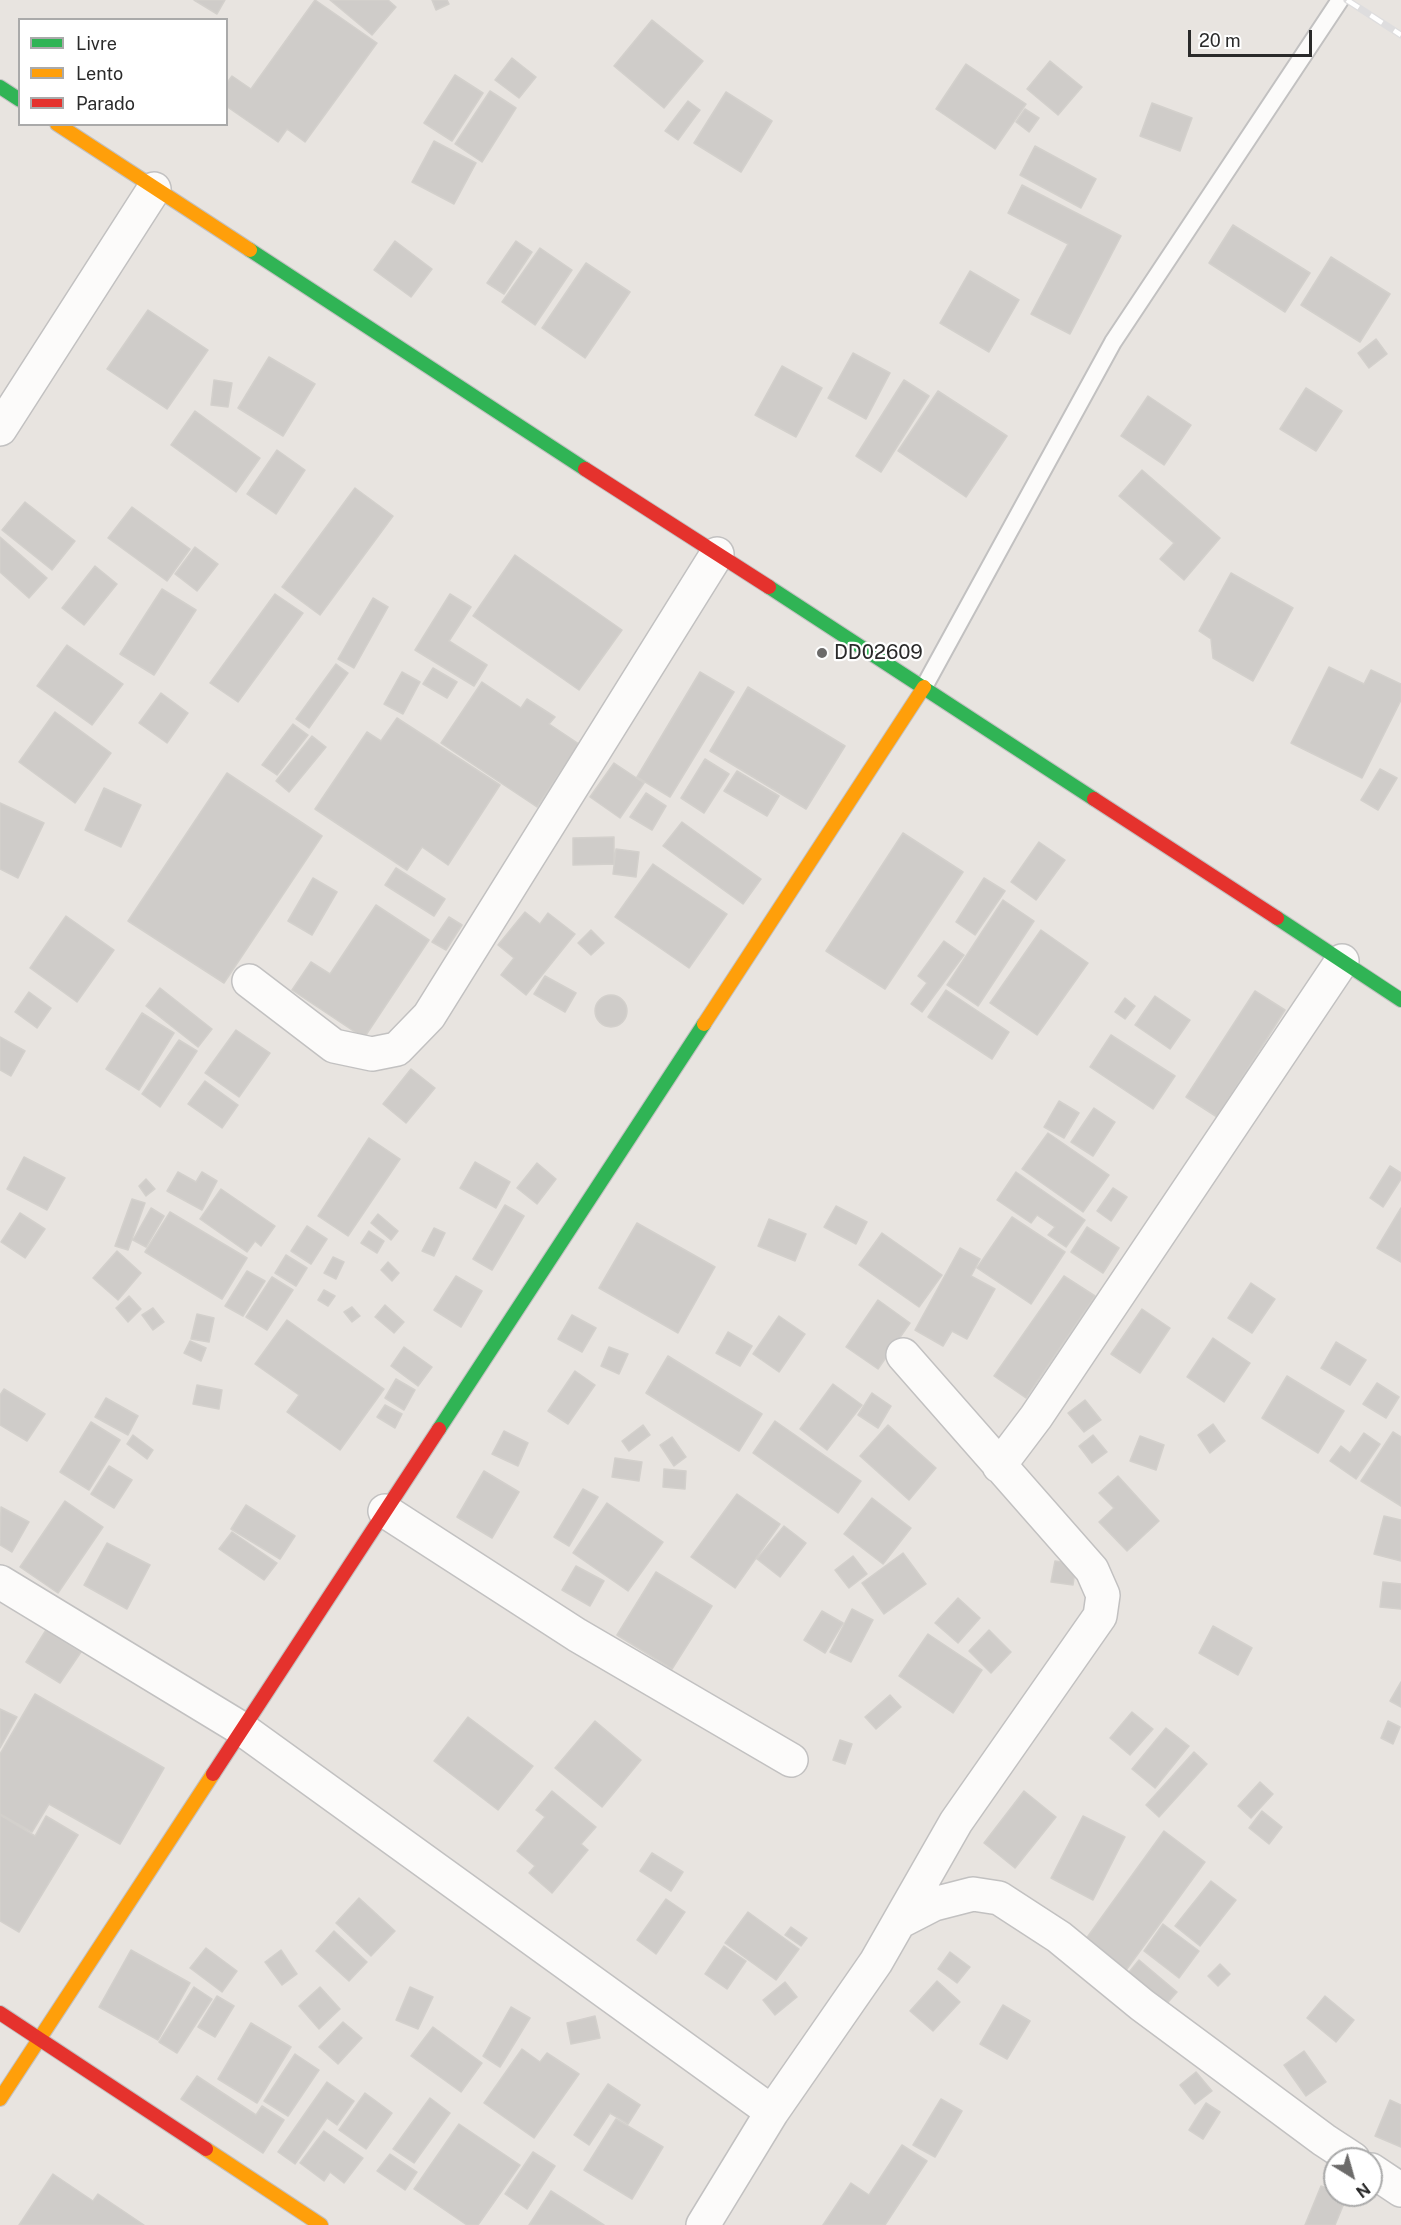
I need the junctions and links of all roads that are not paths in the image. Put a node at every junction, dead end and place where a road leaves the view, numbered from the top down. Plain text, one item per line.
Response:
1 (1340, 0) edge
2 (0, 87) edge
3 (18, 99) edge
4 (60, 126) edge
5 (154, 189) junction
6 (0, 429) edge
7 (717, 554) junction
8 (924, 687) junction
9 (1342, 962) junction
10 (249, 981) dead end
11 (1401, 1000) edge
12 (903, 1355) dead end
13 (999, 1466) junction
14 (385, 1511) junction
15 (0, 1582) edge
16 (242, 1729) junction
17 (791, 1760) dead end
18 (899, 1922) junction
19 (0, 2013) edge
20 (39, 2039) junction
21 (0, 2099) edge
22 (772, 2112) junction
23 (1335, 2147) edge
24 (1383, 2178) edge
25 (1401, 2190) edge
26 (310, 2222) edge
27 (703, 2225) edge

1 - 8 lane
2 - 3 street
4 - 5 street
5 - 6 street
5 - 7 street
7 - 8 street
7 - 10 street
8 - 9 street
8 - 14 street
9 - 11 street
9 - 13 street
12 - 13 street
13 - 18 street
14 - 16 street
14 - 17 street
15 - 16 street
16 - 20 street
16 - 22 street
18 - 22 street
18 - 23 street
19 - 20 street
20 - 21 street
20 - 26 street
22 - 27 street
24 - 25 street

